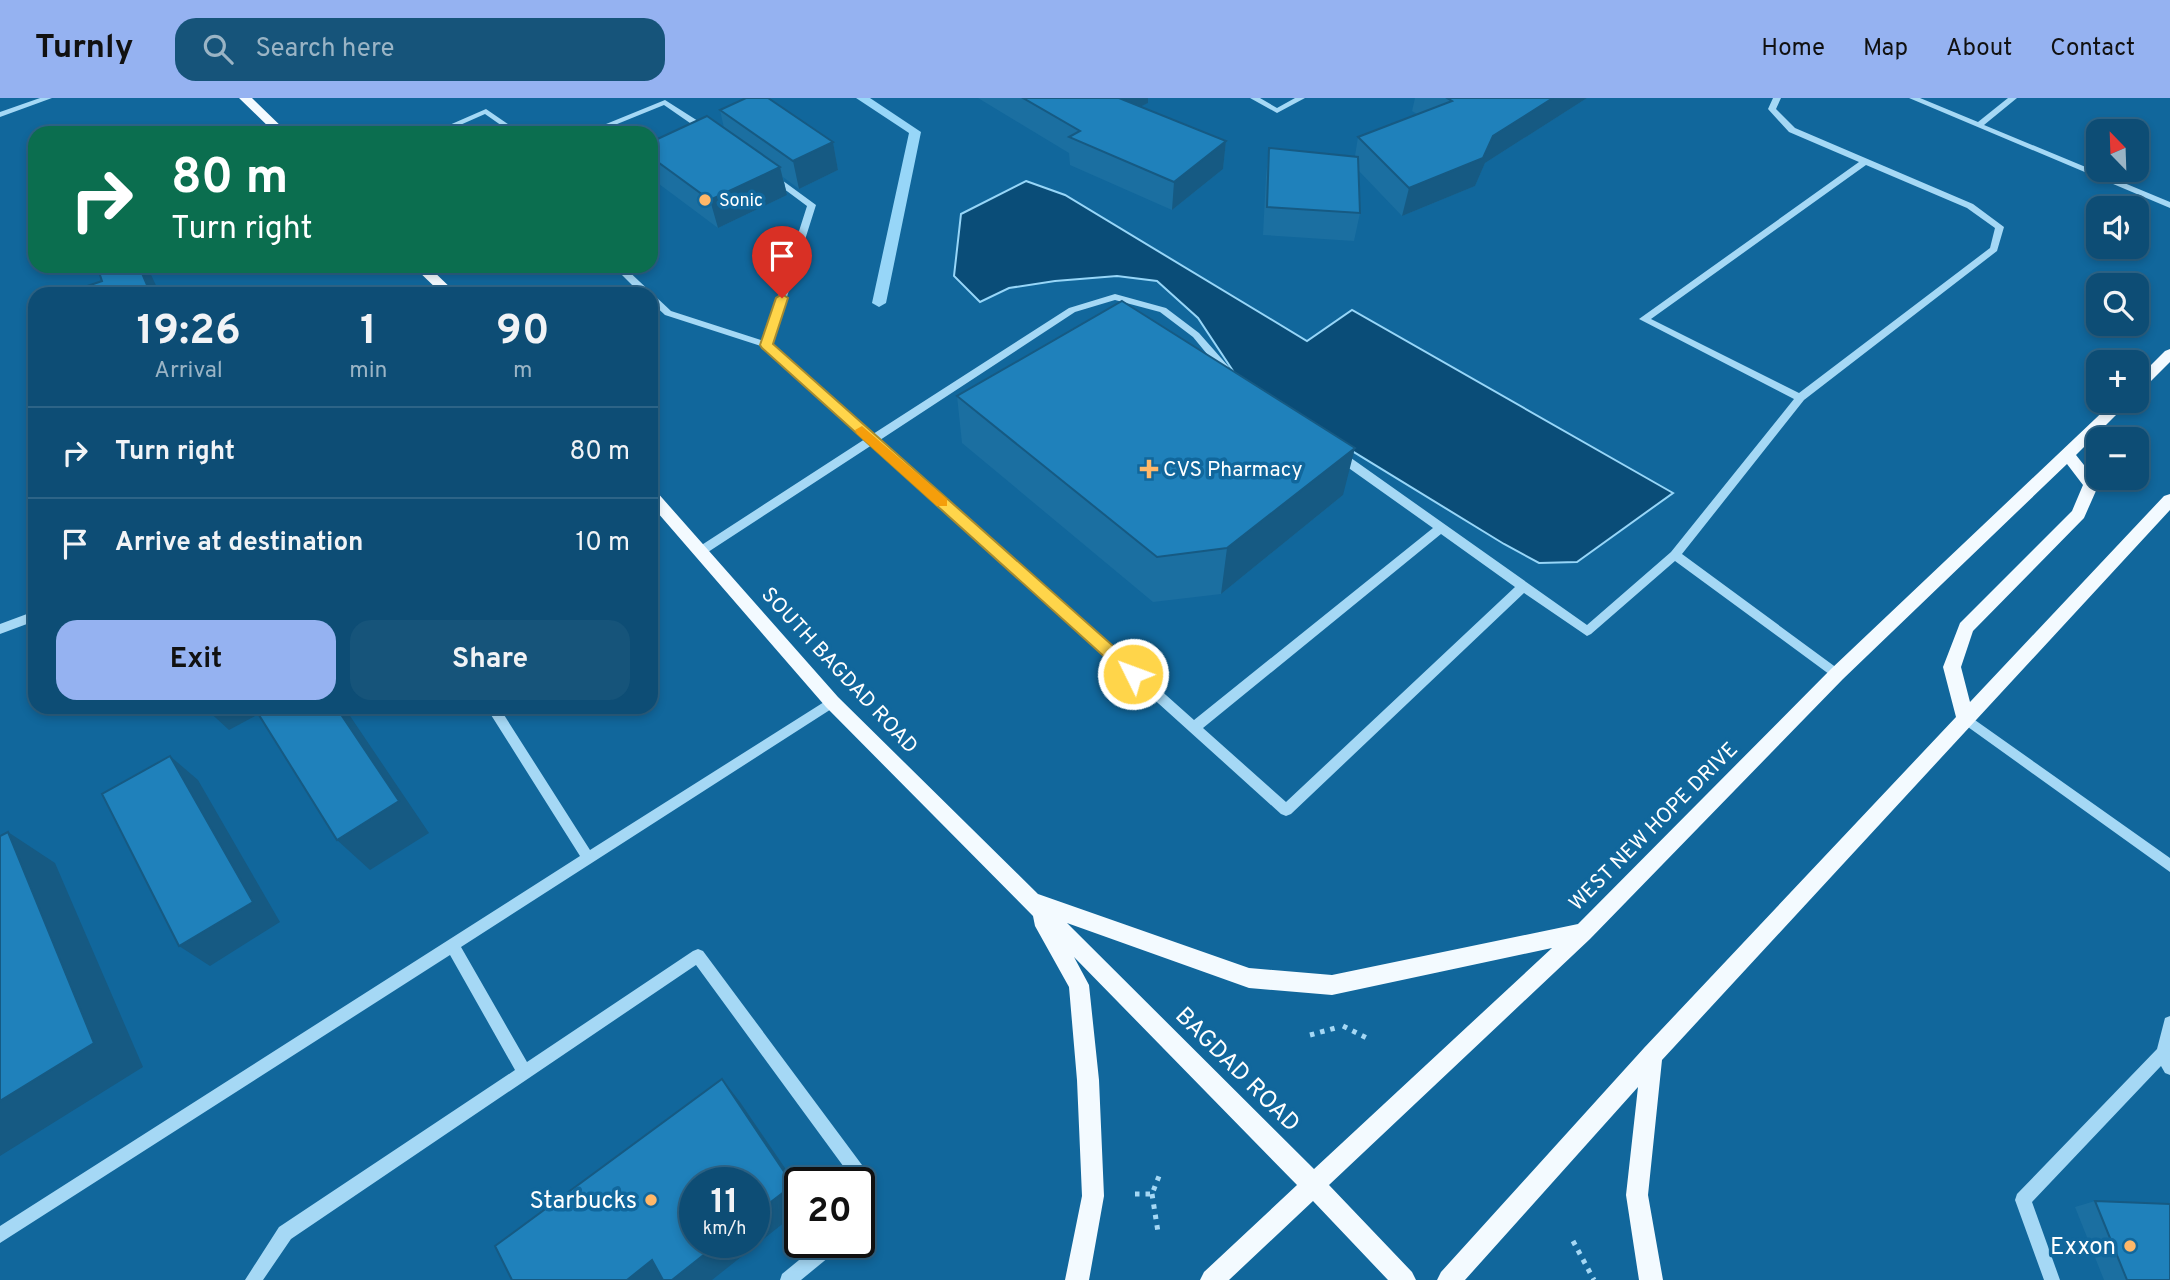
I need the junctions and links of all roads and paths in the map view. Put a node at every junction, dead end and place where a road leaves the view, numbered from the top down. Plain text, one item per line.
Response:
1 (48, 98) edge
2 (245, 98) edge
3 (1254, 98) edge
4 (1301, 98) edge
5 (1777, 98) edge
6 (1913, 98) edge
7 (2013, 98) edge
8 (0, 115) edge
9 (1979, 125) junction
10 (275, 126) edge
11 (451, 126) edge
12 (507, 126) edge
13 (605, 126) edge
14 (722, 141) edge
15 (1865, 161) junction
16 (767, 173) edge
17 (2170, 205) edge
18 (428, 273) edge
19 (625, 273) edge
20 (443, 287) edge
21 (640, 287) edge
22 (658, 304) edge
23 (767, 345) junction
24 (2170, 354) edge
25 (2149, 375) edge
26 (1233, 376) edge
27 (1800, 398) junction
28 (2111, 413) edge
29 (871, 439) junction
30 (1334, 451) edge
31 (2068, 455) junction
32 (2170, 500) edge
33 (658, 503) edge
34 (1441, 528) junction
35 (701, 551) junction
36 (1675, 555) junction
37 (1522, 587) junction
38 (28, 619) edge
39 (0, 629) edge
40 (1837, 674) junction
41 (832, 702) junction
42 (496, 714) edge
43 (1965, 718) junction
44 (1194, 728) junction
45 (588, 858) junction
46 (2170, 866) edge
47 (1031, 900) junction
48 (1583, 932) junction
49 (452, 945) junction
50 (2170, 1023) edge
51 (1343, 1026) dead end
52 (1367, 1038) dead end
53 (2163, 1053) junction
54 (1653, 1055) junction
55 (2170, 1068) edge
56 (525, 1073) junction
57 (853, 1167) edge
58 (1161, 1171) dead end
59 (1315, 1185) junction
60 (1123, 1194) dead end
61 (1152, 1194) junction
62 (1158, 1232) dead end
63 (0, 1235) edge
64 (1573, 1241) dead end
65 (815, 1258) edge
66 (253, 1280) edge
67 (788, 1280) edge
68 (1077, 1280) edge
69 (1212, 1280) edge
70 (1404, 1280) edge
71 (1449, 1280) edge
72 (1596, 1280) edge
73 (1651, 1280) edge
74 (2052, 1280) edge

1 - 8 street
2 - 10 main road
3 - 4 street
5 - 15 street
6 - 9 street
7 - 9 street
9 - 17 street
11 - 12 street
13 - 14 street
15 - 27 street
15 - 27 street
16 - 23 street
18 - 20 main road
19 - 21 street
22 - 23 street
23 - 29 street
24 - 25 main road
26 - 29 street
27 - 36 street
28 - 31 main road, WEST NEW HOPE DRIVE
29 - 35 street
29 - 44 street
30 - 34 street
31 - 40 main road, WEST NEW HOPE DRIVE
31 - 43 main road
32 - 43 main road
33 - 35 main road, SOUTH BAGDAD ROAD
34 - 37 street
34 - 44 street
35 - 41 main road, SOUTH BAGDAD ROAD
36 - 37 street
36 - 40 street
37 - 44 street
38 - 39 street
40 - 48 main road, WEST NEW HOPE DRIVE
41 - 45 street
41 - 47 main road, SOUTH BAGDAD ROAD
42 - 45 street
43 - 46 street
43 - 54 main road
45 - 49 street
47 - 48 main road
47 - 59 main road, BAGDAD ROAD
47 - 68 main road
48 - 59 main road, WEST NEW HOPE DRIVE
49 - 56 street
49 - 63 street
50 - 53 street
51 - 52 path
53 - 55 street
53 - 74 street
54 - 71 main road
54 - 73 main road
56 - 57 street
56 - 66 street
58 - 61 path
59 - 69 main road, WEST NEW HOPE DRIVE
59 - 70 main road, BAGDAD ROAD
60 - 61 path
61 - 62 path
64 - 72 path
65 - 67 street

